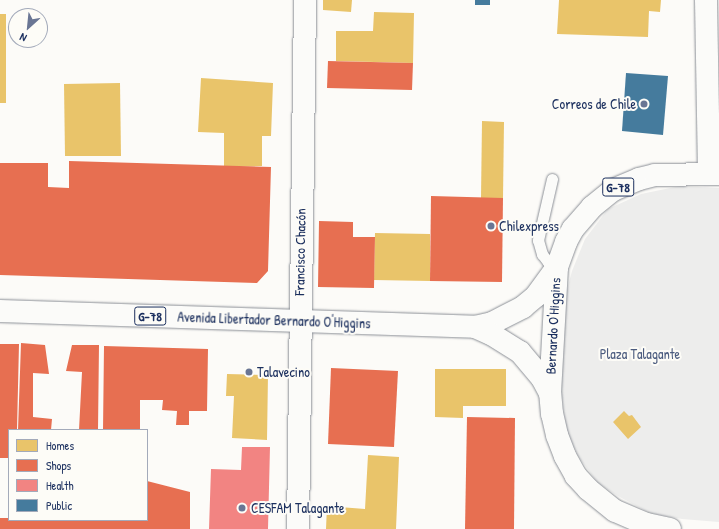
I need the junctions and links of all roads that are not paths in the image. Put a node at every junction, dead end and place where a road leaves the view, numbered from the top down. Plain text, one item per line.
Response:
1 (305, 0) edge
2 (706, 0) edge
3 (714, 174) edge
4 (552, 179) dead end
5 (556, 267) junction
6 (0, 311) edge
7 (299, 321) junction
8 (475, 327) junction
9 (550, 393) junction
10 (298, 529) edge
11 (670, 529) edge

1 - 7 main road, Francisco Chacón
2 - 3 main road
3 - 5 main road, Bernardo O'Higgins / G-78
4 - 5 lane
5 - 8 main road, Avenida Libertador Bernardo O'Higgins / G-78
5 - 9 main road, Bernardo O'Higgins / G-78
6 - 7 main road, Avenida Libertador Bernardo O'Higgins / G-78
7 - 8 main road, Avenida Libertador Bernardo O'Higgins / G-78
7 - 10 main road, Francisco Chacón
8 - 9 main road, Avenida Libertador Bernardo O'Higgins / G-78
9 - 11 main road, Bernardo O'Higgins / G-78

